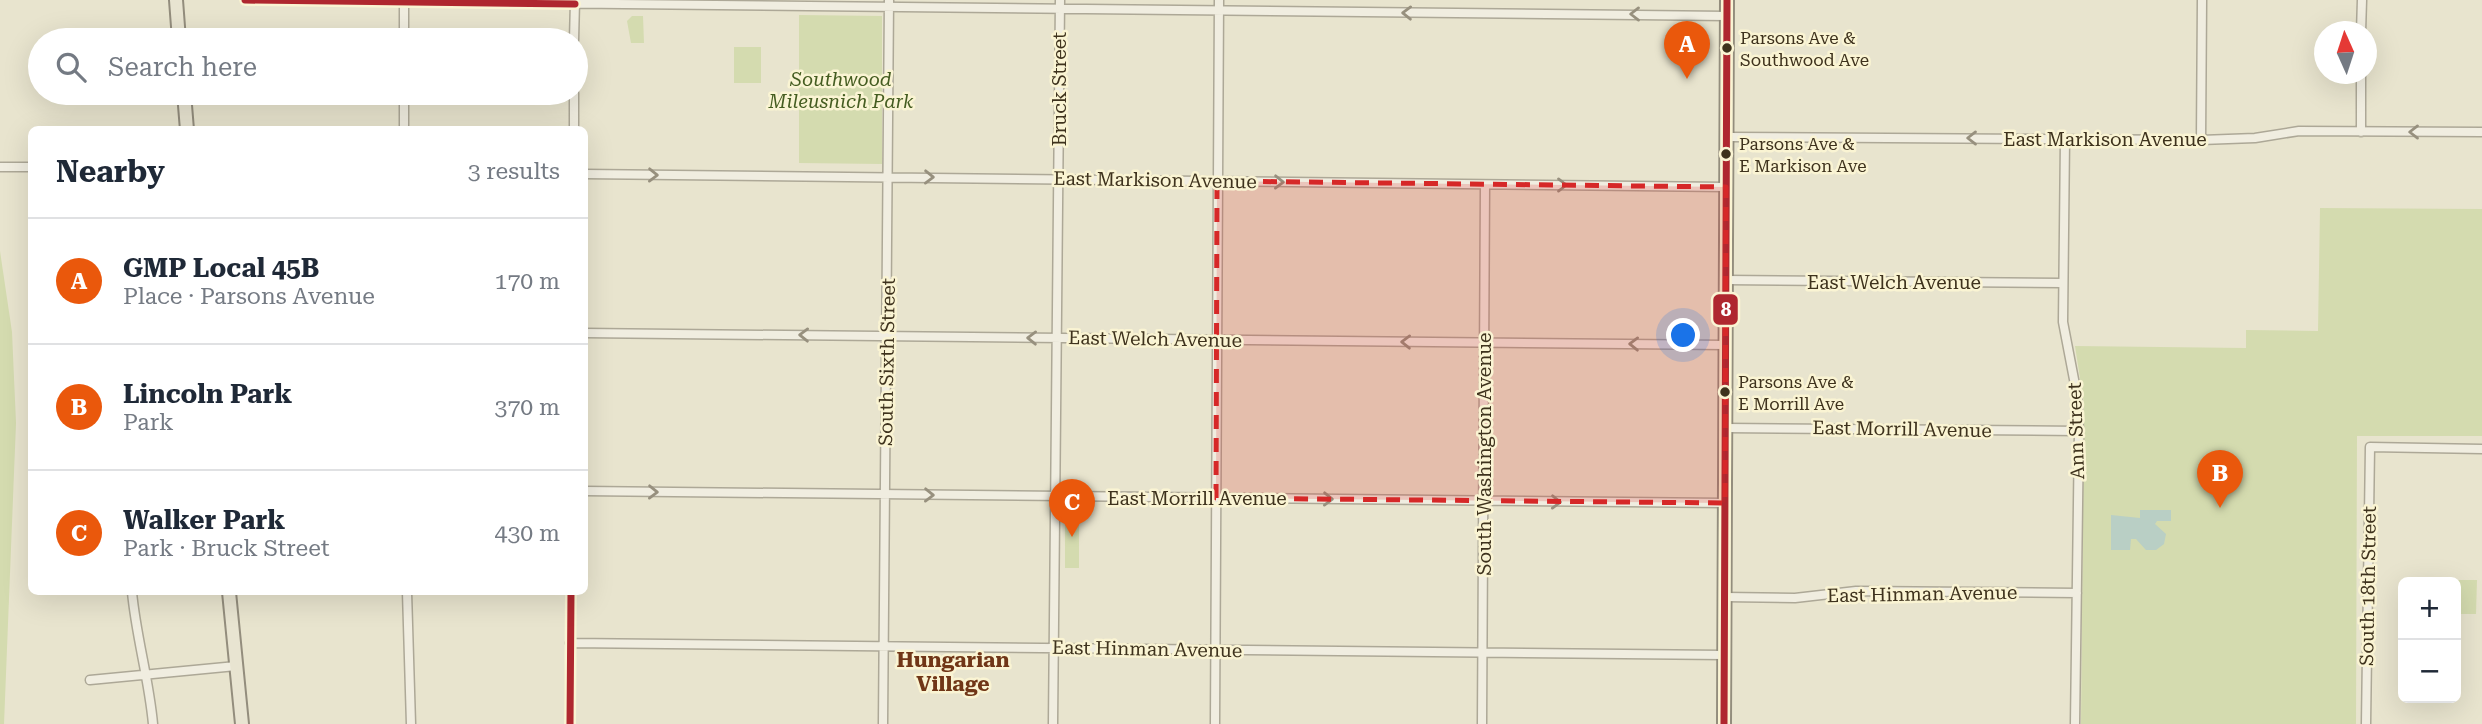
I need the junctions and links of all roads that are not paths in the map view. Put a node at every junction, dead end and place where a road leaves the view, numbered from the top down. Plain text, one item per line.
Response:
1 (176, 0) edge
2 (245, 0) edge
3 (1219, 0) edge
4 (1727, 0) edge
5 (2202, 0) edge
6 (2362, 0) edge
7 (404, 1) edge
8 (575, 2) edge
9 (889, 3) edge
10 (1060, 4) edge
11 (1219, 10) junction
12 (1727, 16) junction
13 (2361, 21) edge
14 (178, 28) edge
15 (404, 28) edge
16 (575, 28) edge
17 (2361, 84) edge
18 (185, 105) edge
19 (404, 105) edge
20 (574, 105) edge
21 (187, 126) edge
22 (404, 126) edge
23 (574, 126) edge
24 (2361, 132) junction
25 (2482, 132) edge
26 (1727, 137) junction
27 (2065, 139) junction
28 (2201, 140) junction
29 (0, 167) edge
30 (28, 167) edge
31 (588, 174) edge
32 (889, 177) junction
33 (1059, 179) junction
34 (1217, 181) junction
35 (1490, 185) junction
36 (1726, 187) junction
37 (1726, 280) junction
38 (2062, 283) junction
39 (588, 333) edge
40 (887, 336) junction
41 (1058, 338) junction
42 (1216, 340) junction
43 (1484, 343) junction
44 (1726, 345) junction
45 (1726, 428) junction
46 (2079, 431) junction
47 (2482, 449) edge
48 (588, 491) edge
49 (885, 495) junction
50 (1056, 497) junction
51 (1216, 498) junction
52 (1484, 501) junction
53 (1725, 503) junction
54 (2077, 593) junction
55 (132, 595) edge
56 (229, 595) edge
57 (407, 595) edge
58 (571, 595) edge
59 (1725, 597) junction
60 (570, 643) junction
61 (885, 646) junction
62 (1054, 648) junction
63 (1215, 650) junction
64 (1483, 653) junction
65 (1724, 655) junction
66 (236, 666) junction
67 (147, 675) junction
68 (90, 680) dead end
69 (153, 724) edge
70 (242, 724) edge
71 (411, 724) edge
72 (570, 724) edge
73 (883, 724) edge
74 (1053, 724) edge
75 (1215, 724) edge
76 (1482, 724) edge
77 (1724, 724) edge
78 (2075, 724) edge
79 (2367, 724) edge

1 - 14 main road
2 - 7 street
3 - 11 street
4 - 12 main road
5 - 28 street
6 - 13 street
7 - 8 street
7 - 15 street
8 - 9 street
8 - 16 street
9 - 10 street
9 - 32 street, South Sixth Street
10 - 11 street
10 - 33 street, Bruck Street
12 -> 11 street
11 - 34 street
12 - 26 main road
17 - 24 street
18 - 21 main road
19 - 22 street
20 - 23 street
25 -> 24 street, East Markison Avenue
24 - 28 street, East Markison Avenue
27 -> 26 street, East Markison Avenue
26 - 36 main road
27 - 28 street, East Markison Avenue
27 - 38 street, Ann Street
29 - 30 street
31 -> 32 street, East Markison Avenue
32 -> 33 street, East Markison Avenue
32 - 40 street, South Sixth Street
33 - 34 street, East Markison Avenue
33 - 41 street, Bruck Street
34 -> 35 street, East Markison Avenue
34 - 42 street
35 -> 36 street, East Markison Avenue
35 - 43 street, South Washington Avenue
36 - 37 main road
37 - 38 street, East Welch Avenue
37 - 44 main road
38 - 46 street, Ann Street
40 -> 39 street, East Welch Avenue
41 -> 40 street, East Welch Avenue
40 - 49 street, South Sixth Street
41 - 42 street, East Welch Avenue
41 - 50 street, Bruck Street
43 -> 42 street, East Welch Avenue
42 - 51 street
44 -> 43 street, East Welch Avenue
43 - 52 street, South Washington Avenue
44 - 45 main road
45 - 46 street, East Morrill Avenue
45 - 53 main road
46 - 54 street, Ann Street
47 - 79 street, South 18th Street
48 -> 49 street, East Morrill Avenue
49 -> 50 street, East Morrill Avenue
49 - 61 street, South Sixth Street
50 - 51 street, East Morrill Avenue
50 - 62 street, Bruck Street
51 -> 52 street, East Morrill Avenue
51 - 63 street
52 -> 53 street, East Morrill Avenue
52 - 64 street, South Washington Avenue
53 - 59 main road
54 - 59 street, East Hinman Avenue
54 - 78 street, Ann Street
55 - 67 street
56 - 66 main road
57 - 71 street
58 - 60 street
59 - 65 main road
60 - 61 street, East Hinman Avenue
60 - 72 street
61 - 62 street, East Hinman Avenue
61 - 73 street, South Sixth Street
62 - 63 street, East Hinman Avenue
62 - 74 street, Bruck Street
63 - 64 street, East Hinman Avenue
63 - 75 street
64 - 65 street, East Hinman Avenue
64 - 76 street, South Washington Avenue
65 - 77 main road
66 - 67 street
66 - 70 main road
67 - 68 street
67 - 69 street

